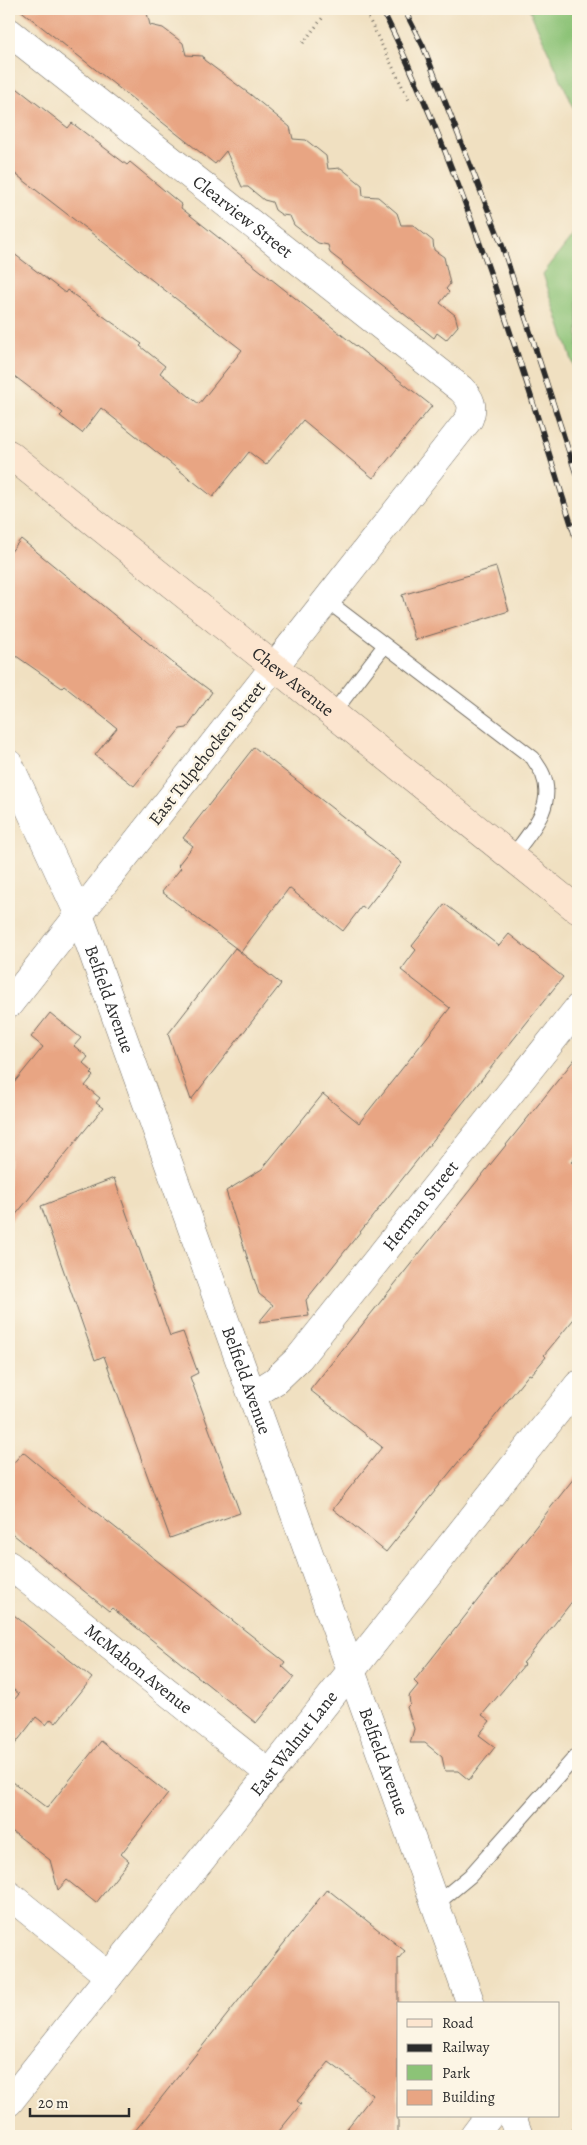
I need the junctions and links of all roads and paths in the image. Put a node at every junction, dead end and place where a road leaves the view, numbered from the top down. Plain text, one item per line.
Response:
1 (364, 9) edge
2 (324, 16) dead end
3 (9, 32) edge
4 (303, 43) dead end
5 (410, 102) dead end
6 (472, 404) joint
7 (9, 454) edge
8 (326, 600) junction
9 (385, 645) junction
10 (275, 667) junction
11 (333, 713) junction
12 (9, 764) edge
13 (512, 856) junction
14 (578, 910) edge
15 (79, 915) junction
16 (9, 1004) edge
17 (578, 1008) edge
18 (578, 1385) edge
19 (253, 1395) junction
20 (9, 1564) edge
21 (351, 1672) junction
22 (578, 1754) edge
23 (270, 1774) junction
24 (9, 1895) edge
25 (435, 1905) junction
26 (109, 1976) junction
27 (470, 2002) edge
28 (9, 2102) edge
29 (488, 2118) edge
30 (513, 2118) edge
31 (474, 2136) edge
32 (519, 2136) edge

1 - 5 path
2 - 4 path
3 - 6 street, Clearview Street
6 - 8 street, East Tulpehocken Street
7 - 10 street, Chew Avenue
8 - 9 lane
8 - 10 street, East Tulpehocken Street
9 - 11 lane
9 - 13 lane
10 - 11 street, Chew Avenue
10 - 15 street, East Tulpehocken Street
11 - 13 street, Chew Avenue
12 - 15 street, Belfield Avenue
13 - 14 street, Chew Avenue
15 - 16 street, East Tulpehocken Street
15 - 19 street, Belfield Avenue
17 - 19 street, Herman Street
18 - 21 street, East Walnut Lane
19 - 21 street, Belfield Avenue
20 - 23 street, McMahon Avenue
21 - 23 street, East Walnut Lane
21 - 25 street, Belfield Avenue
22 - 25 lane
23 - 26 street, East Walnut Lane
24 - 26 street
25 - 27 street, Belfield Avenue
26 - 28 street, East Walnut Lane
29 - 31 street
30 - 32 street

